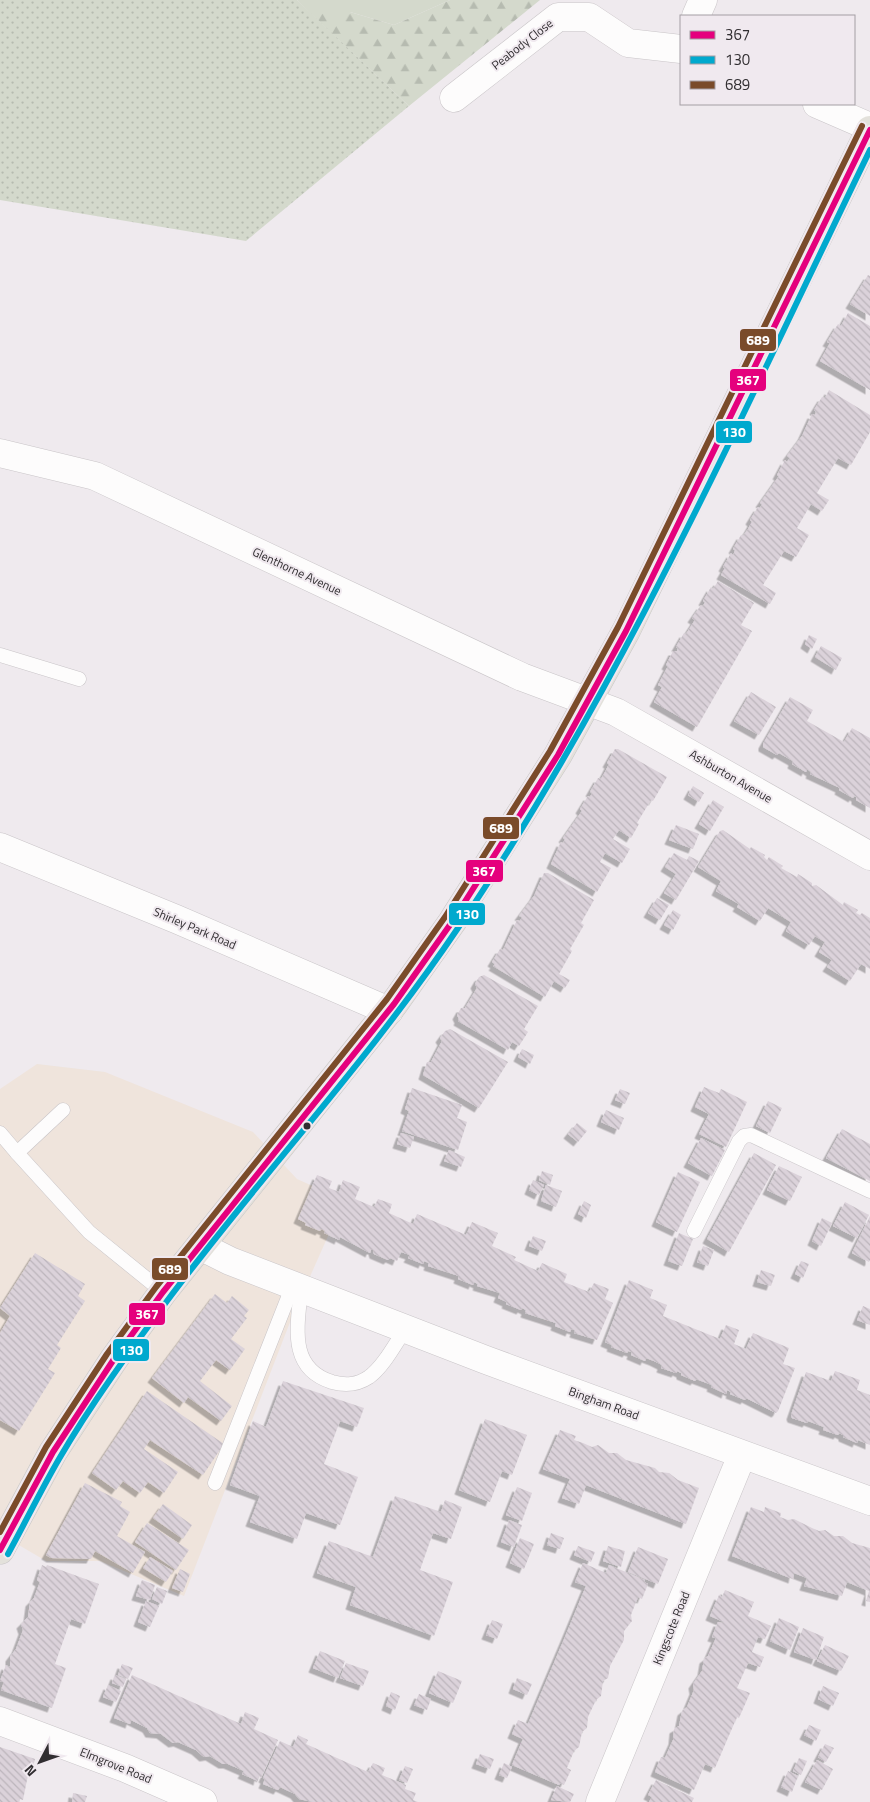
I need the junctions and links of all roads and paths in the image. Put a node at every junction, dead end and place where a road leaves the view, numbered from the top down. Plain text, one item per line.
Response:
1 (703, 0) edge
2 (696, 15) edge
3 (680, 48) edge
4 (454, 98) dead end
5 (819, 105) edge
6 (870, 129) edge
7 (0, 453) edge
8 (0, 655) edge
9 (79, 679) dead end
10 (589, 702) junction
11 (0, 847) edge
12 (870, 856) edge
13 (389, 1011) junction
14 (63, 1110) dead end
15 (0, 1133) edge
16 (17, 1153) junction
17 (870, 1191) edge
18 (694, 1231) dead end
19 (200, 1246) junction
20 (297, 1286) junction
21 (163, 1292) junction
22 (406, 1328) junction
23 (742, 1455) junction
24 (215, 1483) dead end
25 (870, 1501) edge
26 (0, 1550) edge
27 (0, 1721) edge
28 (203, 1802) edge
29 (600, 1802) edge

1 - 2 street
3 - 4 street, Peabody Close
5 - 6 street
6 - 10 main road
7 - 10 street, Glenthorne Avenue
8 - 9 lane
10 - 12 street, Ashburton Avenue
10 - 13 main road
11 - 13 street, Shirley Park Road
13 - 19 main road
14 - 16 lane
15 - 16 lane
16 - 21 lane
17 - 18 lane
19 - 20 street, Bingham Road
19 - 21 main road
20 - 22 street, Bingham Road
20 - 22 lane
20 - 24 lane
21 - 26 main road
22 - 23 street, Bingham Road
23 - 25 street, Bingham Road
23 - 29 street, Kingscote Road
27 - 28 street, Elmgrove Road

